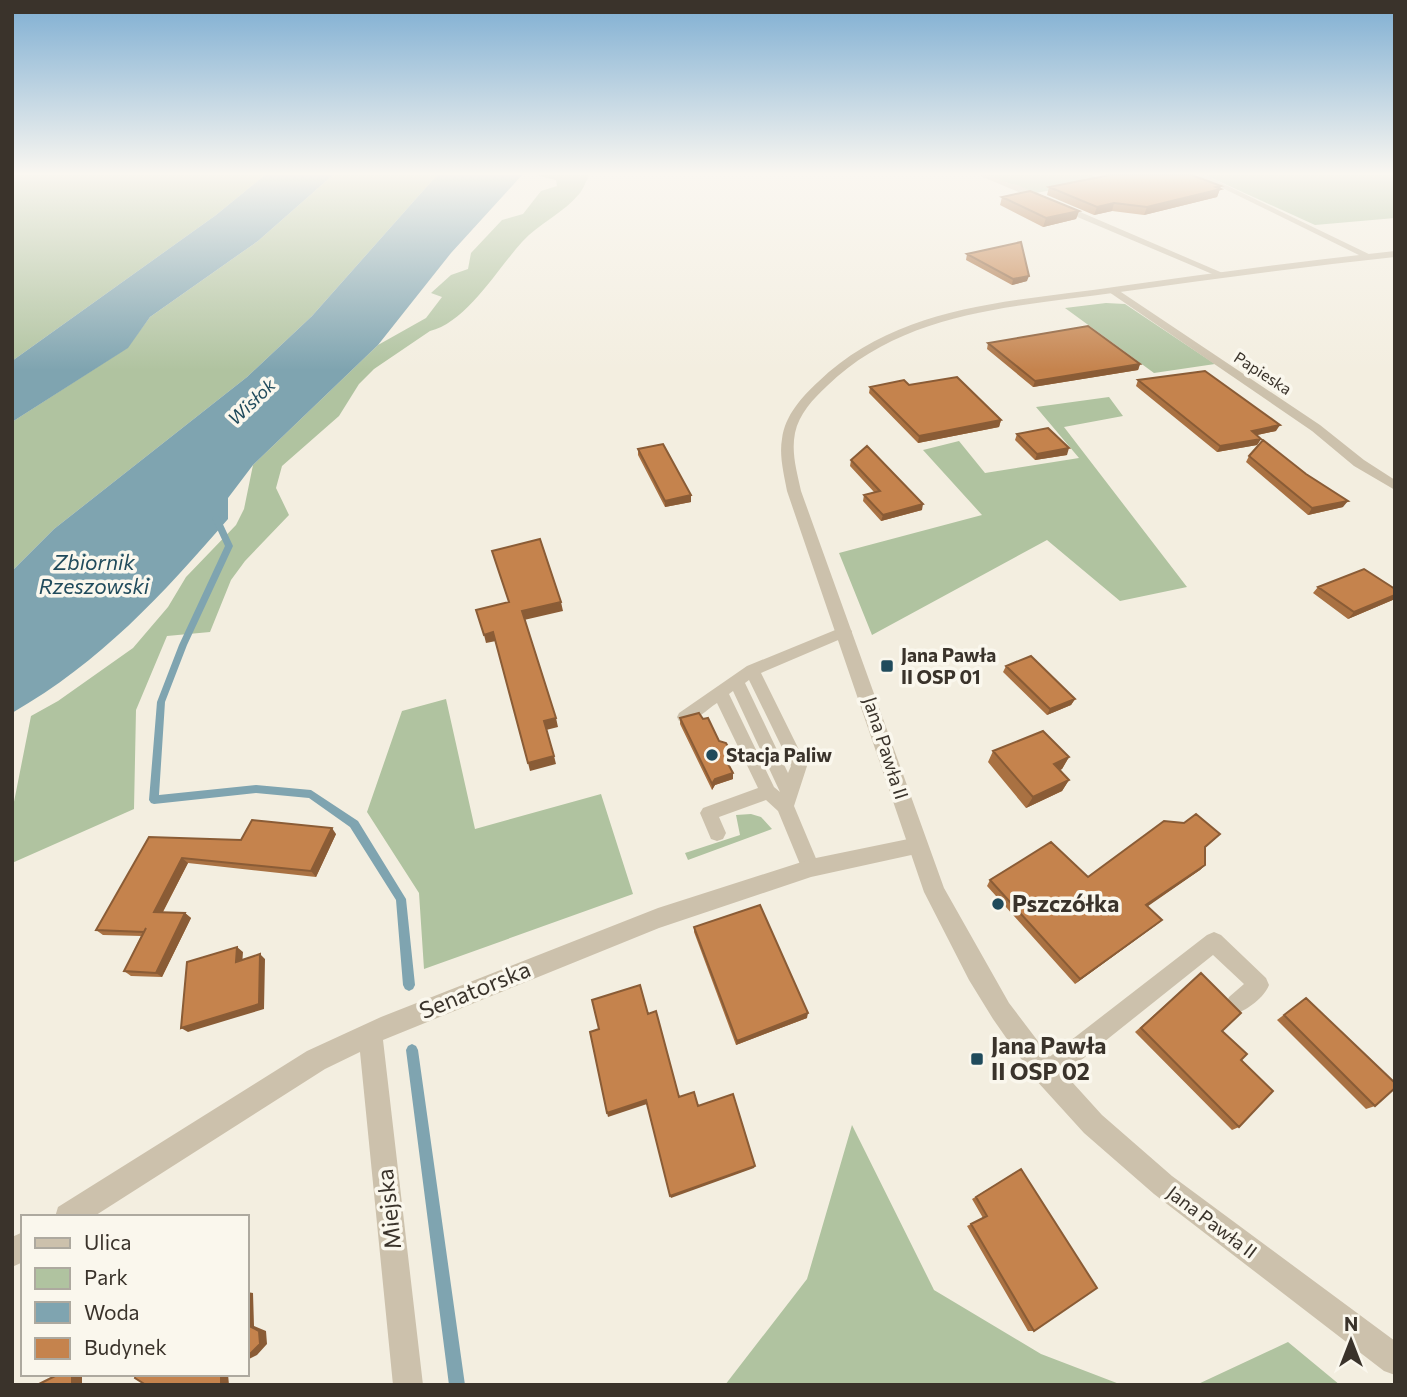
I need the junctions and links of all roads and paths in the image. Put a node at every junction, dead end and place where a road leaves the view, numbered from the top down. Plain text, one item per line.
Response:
1 (1141, 240) edge
2 (1335, 240) edge
3 (1395, 254) edge
4 (1370, 257) junction
5 (1222, 274) junction
6 (1112, 290) junction
7 (1395, 486) edge
8 (845, 631) junction
9 (752, 670) junction
10 (736, 681) junction
11 (720, 692) junction
12 (685, 717) edge
13 (768, 792) junction
14 (787, 799) junction
15 (718, 833) dead end
16 (918, 846) junction
17 (811, 867) junction
18 (1236, 1004) edge
19 (370, 1034) junction
20 (1047, 1073) junction
21 (71, 1215) edge
22 (1395, 1360) edge
23 (408, 1385) edge

1 - 5 street
2 - 4 street
3 - 4 street, Jana Pawła II
4 - 5 street, Jana Pawła II
5 - 6 street, Jana Pawła II
6 - 7 street, Papieska
6 - 8 street, Jana Pawła II
8 - 9 lane
8 - 16 street, Jana Pawła II
9 - 10 lane
9 - 14 lane
10 - 11 lane
10 - 14 lane
11 - 12 lane
11 - 13 lane
13 - 14 lane
13 - 15 lane
14 - 17 lane
16 - 17 street, Senatorska
16 - 20 street, Jana Pawła II
17 - 19 street, Senatorska
18 - 20 lane
19 - 21 street, Senatorska
19 - 23 street, Miejska
20 - 22 street, Jana Pawła II

